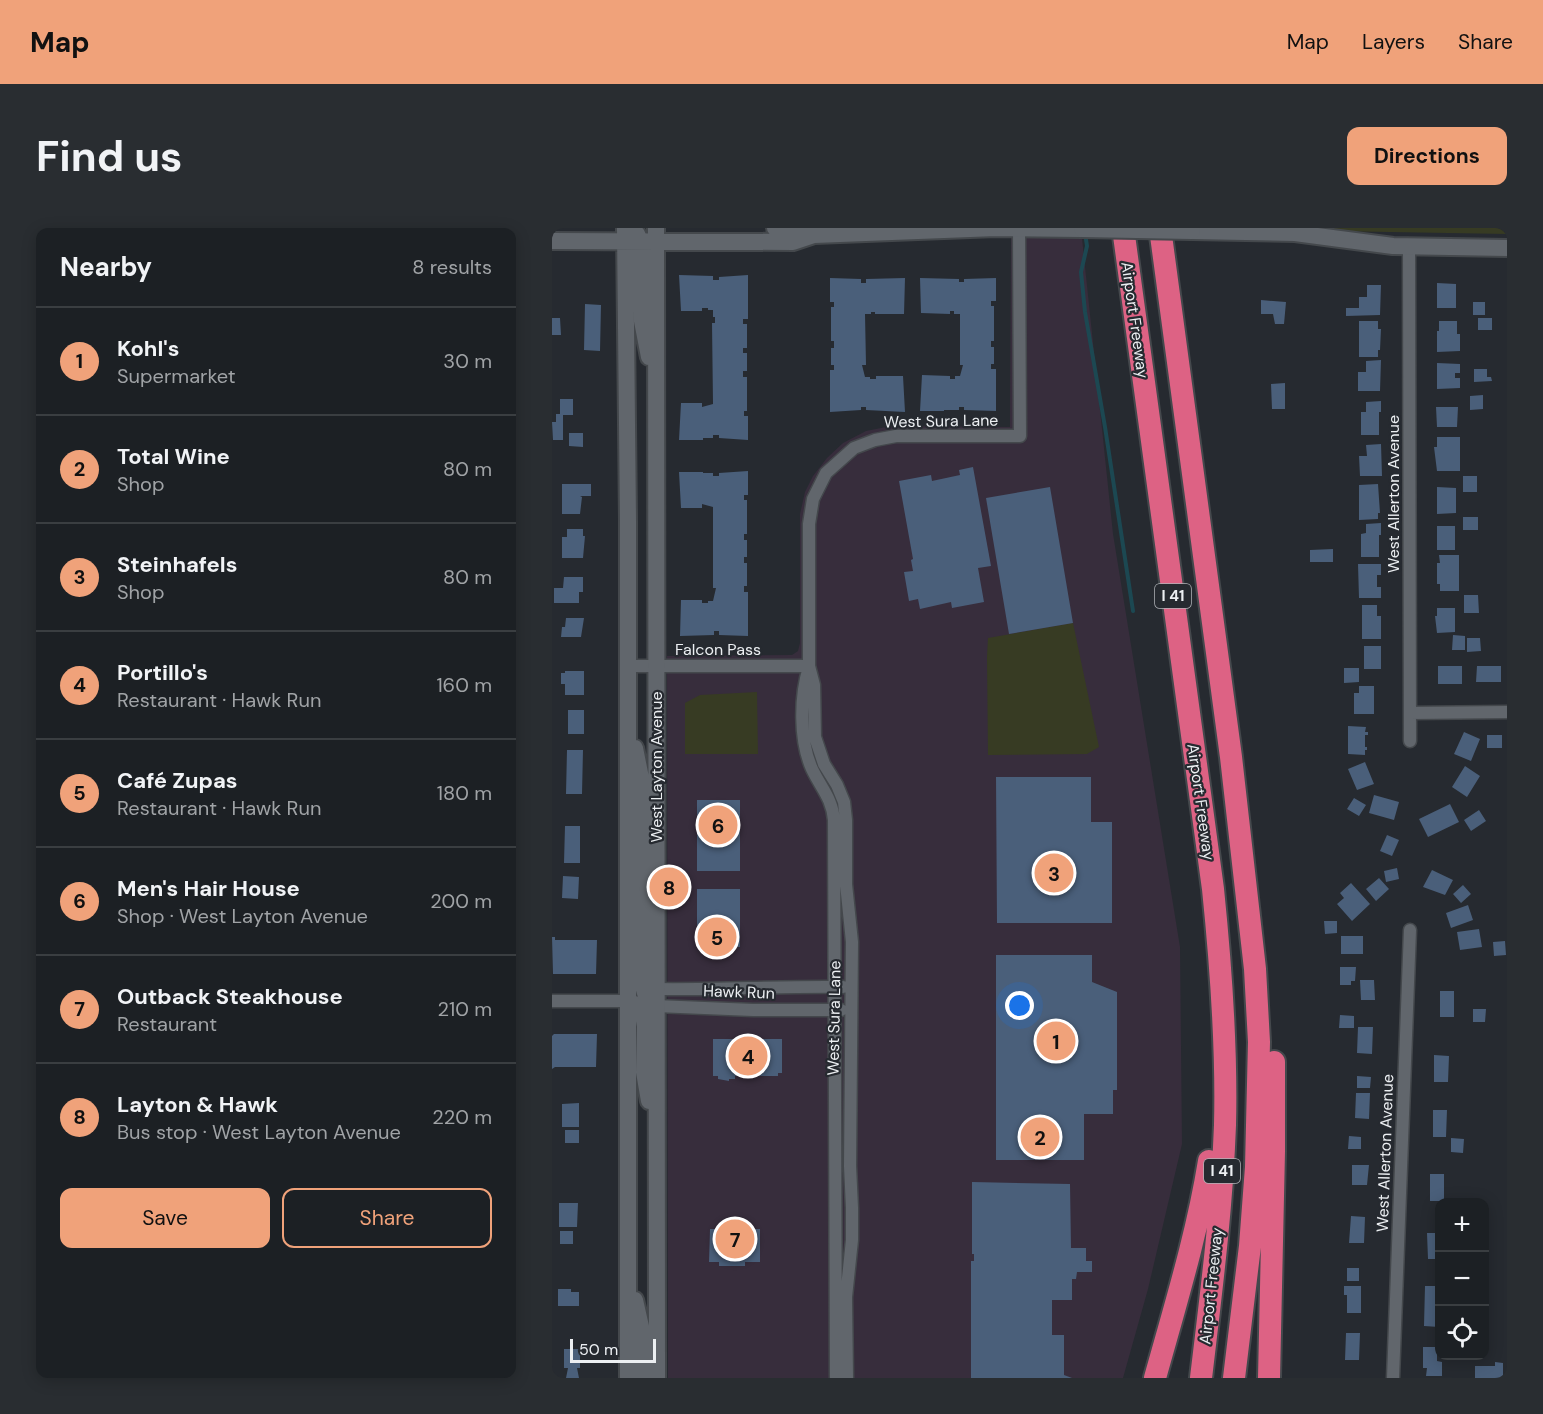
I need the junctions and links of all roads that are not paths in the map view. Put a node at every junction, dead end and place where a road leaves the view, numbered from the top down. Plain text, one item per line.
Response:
1 (775, 228) edge
2 (1019, 228) edge
3 (1123, 228) edge
4 (1160, 228) edge
5 (1082, 229) edge
6 (640, 234) edge
7 (814, 235) junction
8 (552, 241) edge
9 (1408, 247) junction
10 (1507, 248) edge
11 (628, 666) junction
12 (656, 666) junction
13 (809, 666) junction
14 (627, 711) junction
15 (1507, 712) edge
16 (1410, 713) junction
17 (1410, 741) dead end
18 (1231, 757) junction
19 (1410, 930) dead end
20 (1221, 963) junction
21 (835, 987) junction
22 (850, 987) junction
23 (652, 996) junction
24 (552, 1001) edge
25 (628, 1002) junction
26 (836, 1010) junction
27 (850, 1010) junction
28 (656, 1147) junction
29 (627, 1267) junction
30 (628, 1378) edge
31 (644, 1378) edge
32 (657, 1378) edge
33 (836, 1378) edge
34 (847, 1378) edge
35 (1155, 1378) edge
36 (1201, 1378) edge
37 (1234, 1378) edge
38 (1269, 1378) edge
39 (1393, 1378) edge

1 - 7 main road
2 - 5 main road
2 - 7 main road
2 - 13 street, West Sura Lane
3 - 20 highway, Airport Freeway / I 41
4 - 18 highway, Airport Freeway / I 41
5 - 9 main road, bridge
6 - 7 main road
6 - 8 main road
6 - 11 main road, West Layton Avenue
6 - 12 main road, West Layton Avenue
9 - 10 main road
9 - 16 street, West Allerton Avenue
11 - 12 street, Falcon Pass
11 - 14 main road, West Layton Avenue
12 - 13 street, Falcon Pass
12 - 23 main road, West Layton Avenue
13 - 21 street, West Sura Lane
13 - 22 street, West Sura Lane
14 - 23 main road
14 - 25 main road, West Layton Avenue
15 - 16 street
16 - 17 street, West Allerton Avenue
18 - 37 highway, Airport Freeway / I 41
18 - 38 highway
19 - 39 street, West Allerton Avenue
20 - 35 highway
20 - 36 highway, Airport Freeway / I 41
21 - 22 street, Hawk Run
21 - 23 street, Hawk Run
21 - 26 street, West Sura Lane
22 - 27 street, West Sura Lane
23 - 25 street, Hawk Run
23 - 26 street, Hawk Run
23 - 28 main road, West Layton Avenue
24 - 25 street, Hawk Run
25 - 28 main road
25 - 29 main road, West Layton Avenue
26 - 27 street, Hawk Run
26 - 33 street, West Sura Lane
27 - 34 street, West Sura Lane
28 - 32 main road, West Layton Avenue
29 - 30 main road, West Layton Avenue
29 - 31 main road

